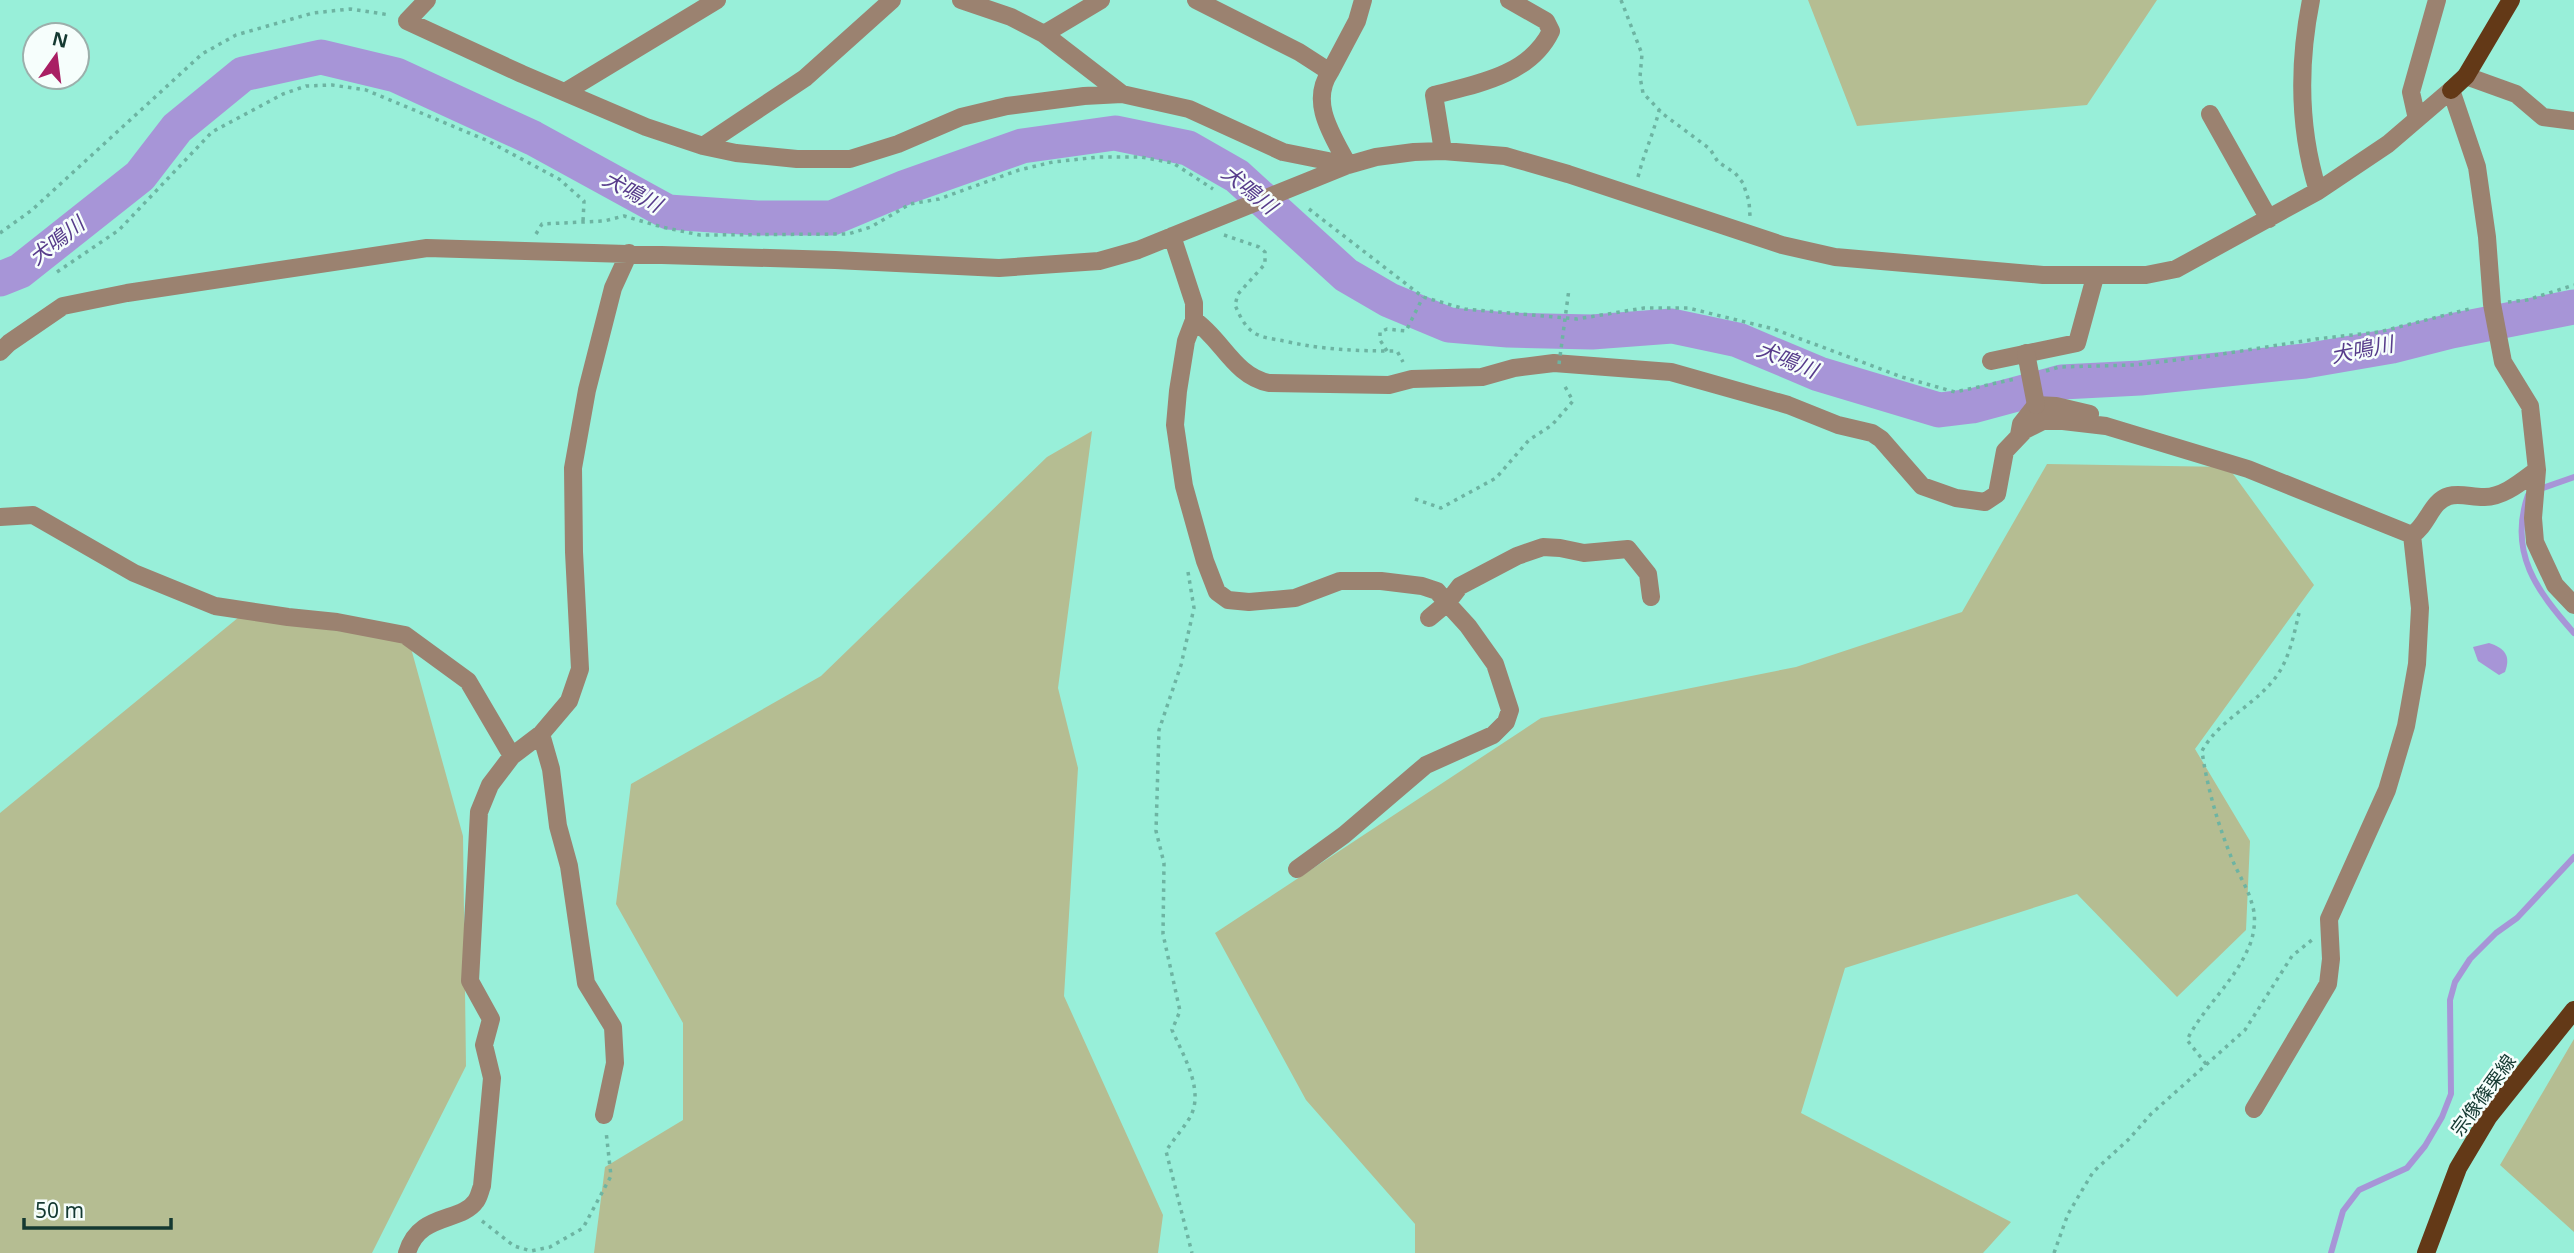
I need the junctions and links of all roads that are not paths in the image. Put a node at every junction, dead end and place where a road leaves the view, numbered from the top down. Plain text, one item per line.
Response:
1 (427, 0) edge
2 (717, 0) edge
3 (892, 0) edge
4 (961, 0) edge
5 (1101, 0) edge
6 (1196, 0) edge
7 (1363, 0) edge
8 (1509, 0) edge
9 (2311, 0) edge
10 (2437, 0) edge
11 (2511, 0) edge
12 (1044, 34) junction
13 (1330, 72) junction
14 (2466, 76) junction
15 (2451, 90) junction
16 (565, 92) junction
17 (1122, 94) junction
18 (2210, 114) dead end
19 (2417, 119) junction
20 (2574, 121) edge
21 (703, 146) junction
22 (1443, 151) junction
23 (1348, 165) junction
24 (2318, 191) junction
25 (2269, 219) junction
26 (1172, 236) junction
27 (629, 253) junction
28 (2095, 277) junction
29 (1194, 320) junction
30 (0, 352) edge
31 (2026, 353) junction
32 (1991, 361) dead end
33 (2036, 405) junction
34 (2106, 426) junction
35 (2019, 436) junction
36 (2536, 484) junction
37 (0, 517) edge
38 (2412, 535) junction
39 (1651, 597) dead end
40 (1447, 603) junction
41 (2574, 605) edge
42 (1429, 618) dead end
43 (541, 734) junction
44 (512, 756) junction
45 (1297, 869) dead end
46 (2574, 1010) edge
47 (2254, 1109) dead end
48 (604, 1115) road end
49 (407, 1253) edge
50 (2426, 1253) edge

1 - 16 street
2 - 16 street
3 - 21 street
4 - 12 street
5 - 12 street
6 - 13 street
7 - 13 street
8 - 22 street
9 - 24 street
10 - 19 street
11 - 14 main road
12 - 17 street
13 - 23 street
14 - 15 main road
14 - 20 street
15 - 19 street
15 - 36 street
16 - 21 street
17 - 21 street
17 - 23 street
18 - 25 street
19 - 24 street
22 - 23 street
22 - 28 street
23 - 26 street
24 - 25 street
25 - 28 street
26 - 27 street
26 - 29 street
27 - 30 street
27 - 43 street
28 - 31 street
29 - 35 street
29 - 40 street
31 - 32 street
31 - 33 street, bridge
33 - 34 street
33 - 35 street
34 - 35 street
34 - 38 street
36 - 38 street
36 - 41 street
37 - 44 street
38 - 47 street
39 - 40 street
40 - 42 street
40 - 45 street
43 - 44 street
43 - 48 street
44 - 49 street
46 - 50 main road, 宗像篠栗線

